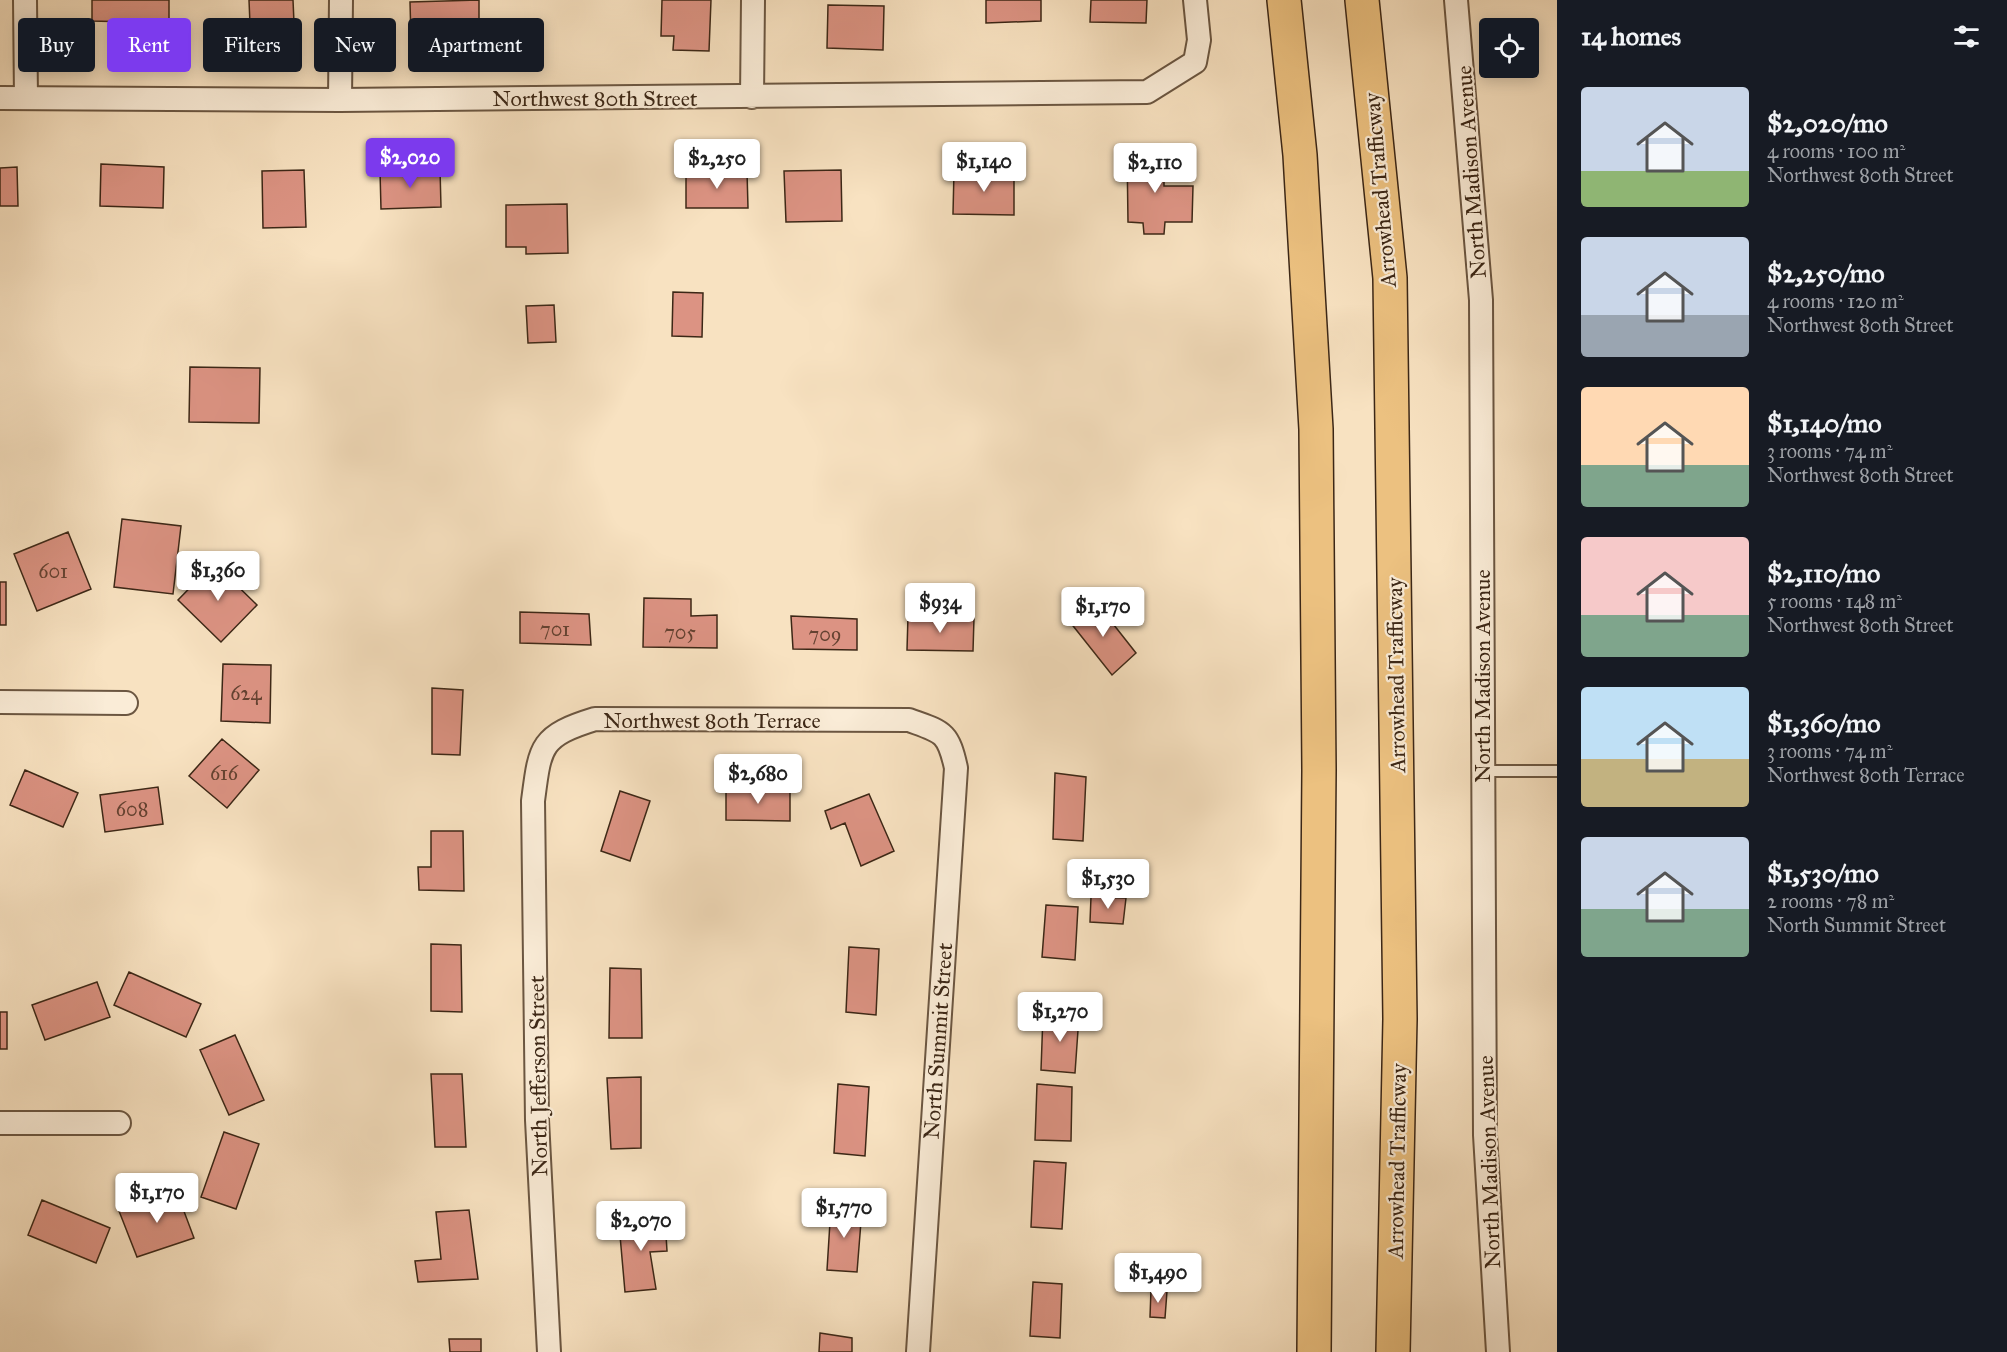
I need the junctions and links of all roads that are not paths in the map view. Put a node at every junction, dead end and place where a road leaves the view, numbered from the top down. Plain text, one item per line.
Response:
1 (26, 0) edge
2 (341, 0) edge
3 (753, 0) edge
4 (1195, 0) edge
5 (1284, 0) edge
6 (1362, 0) edge
7 (1456, 0) edge
8 (752, 97) junction
9 (0, 98) edge
10 (26, 98) junction
11 (340, 100) junction
12 (0, 702) edge
13 (126, 703) dead end
14 (942, 733) joint
15 (1483, 771) junction
16 (1557, 771) edge
17 (533, 801) joint
18 (0, 1123) edge
19 (119, 1123) dead end
20 (549, 1352) edge
21 (918, 1352) edge
22 (1314, 1352) edge
23 (1394, 1352) edge
24 (1498, 1352) edge

1 - 10 street
2 - 11 street
3 - 8 street
4 - 8 street, Northwest 80th Street
5 - 22 highway
6 - 23 highway, Arrowhead Trafficway
7 - 15 street, North Madison Avenue
8 - 11 street, Northwest 80th Street
9 - 10 street, Northwest 80th Street
10 - 11 street, Northwest 80th Street
12 - 13 street
14 - 17 street, Northwest 80th Terrace
14 - 21 street, North Summit Street
15 - 16 lane
15 - 24 street, North Madison Avenue
17 - 20 street, North Jefferson Street
18 - 19 street

